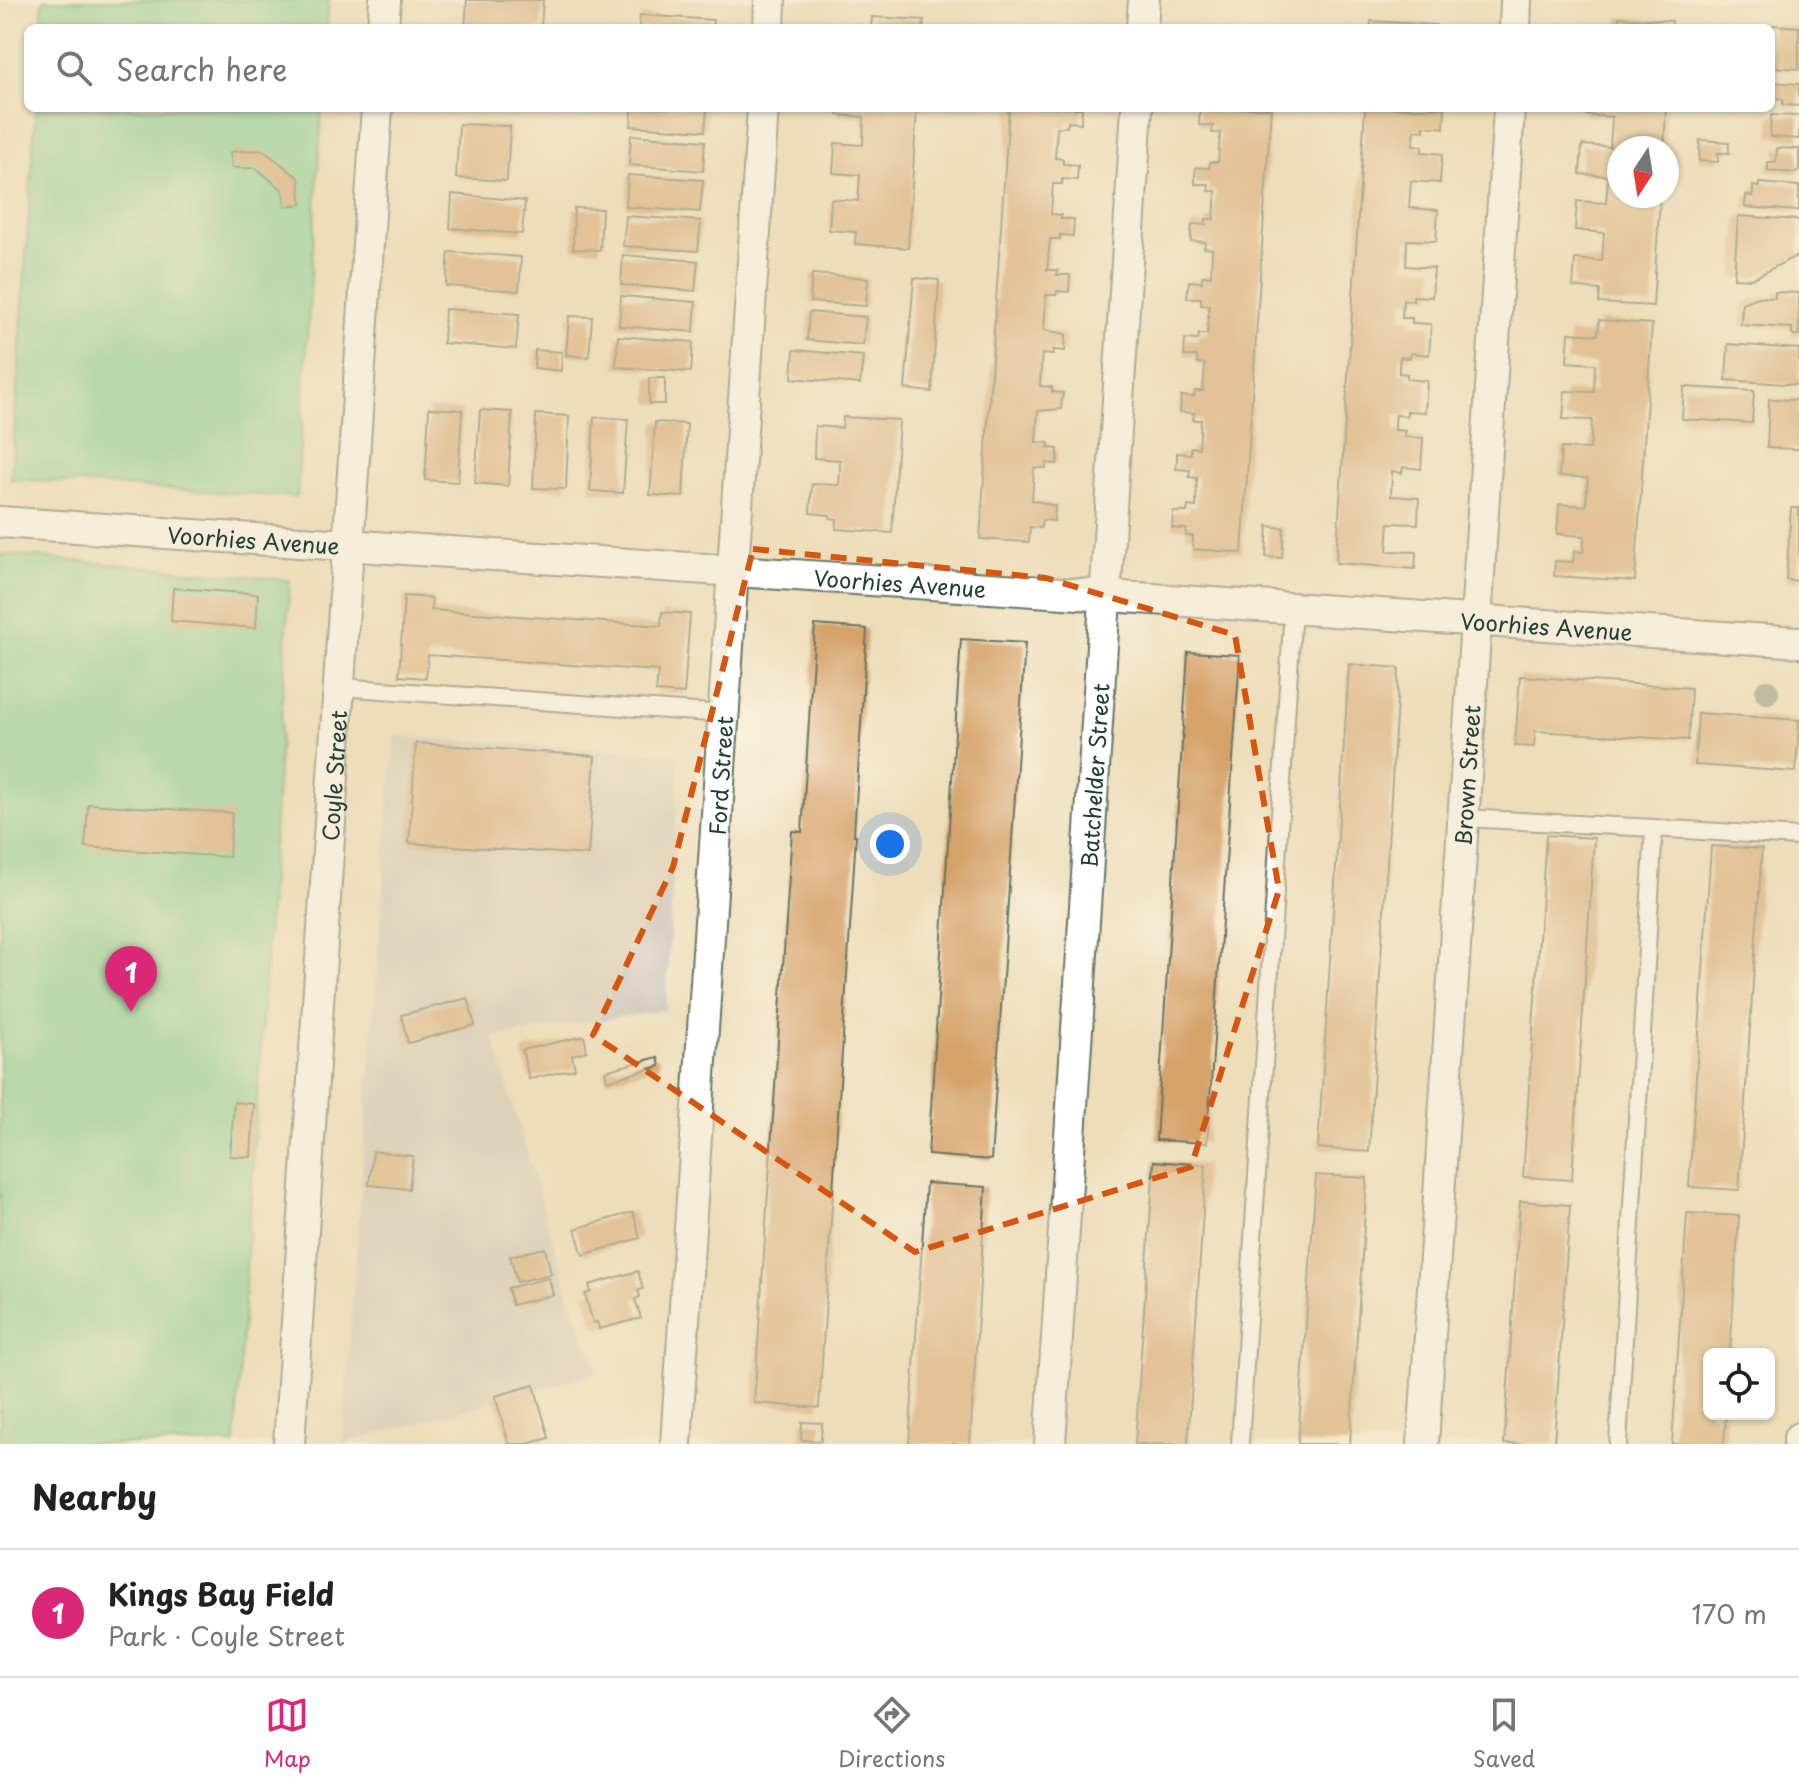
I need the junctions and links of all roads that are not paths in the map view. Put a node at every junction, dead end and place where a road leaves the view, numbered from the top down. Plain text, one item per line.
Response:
1 (385, 0) edge
2 (770, 0) edge
3 (1144, 0) edge
4 (1516, 0) edge
5 (383, 24) edge
6 (769, 24) edge
7 (1142, 24) edge
8 (1515, 24) edge
9 (377, 112) edge
10 (763, 112) edge
11 (1137, 112) edge
12 (1509, 112) edge
13 (0, 522) edge
14 (348, 545) junction
15 (734, 571) junction
16 (1106, 596) junction
17 (1293, 608) junction
18 (1477, 620) junction
19 (1799, 642) edge
20 (339, 687) junction
21 (724, 714) junction
22 (1464, 818) junction
23 (1654, 828) junction
24 (1799, 837) edge
25 (1799, 1438) edge
26 (289, 1444) edge
27 (676, 1444) edge
28 (1050, 1444) edge
29 (1240, 1444) edge
30 (1423, 1444) edge
31 (1618, 1444) edge
32 (1799, 1444) edge

1 - 5 street
2 - 6 street
3 - 7 street
4 - 8 street
9 - 14 street, Coyle Street
10 - 15 street, Ford Street
11 - 16 street, Batchelder Street
12 - 18 street, Brown Street
13 - 14 street, Voorhies Avenue
14 - 15 street, Voorhies Avenue
14 - 20 street, Coyle Street
15 - 16 street, Voorhies Avenue
15 - 21 street, Ford Street
16 - 17 street, Voorhies Avenue
16 - 28 street, Batchelder Street
17 - 18 street, Voorhies Avenue
17 - 29 lane
18 - 19 street, Voorhies Avenue
18 - 22 street, Brown Street
20 - 21 lane
20 - 26 street, Coyle Street
21 - 27 street, Ford Street
22 - 23 lane
22 - 30 street, Brown Street
23 - 24 lane
23 - 31 lane
25 - 32 street

